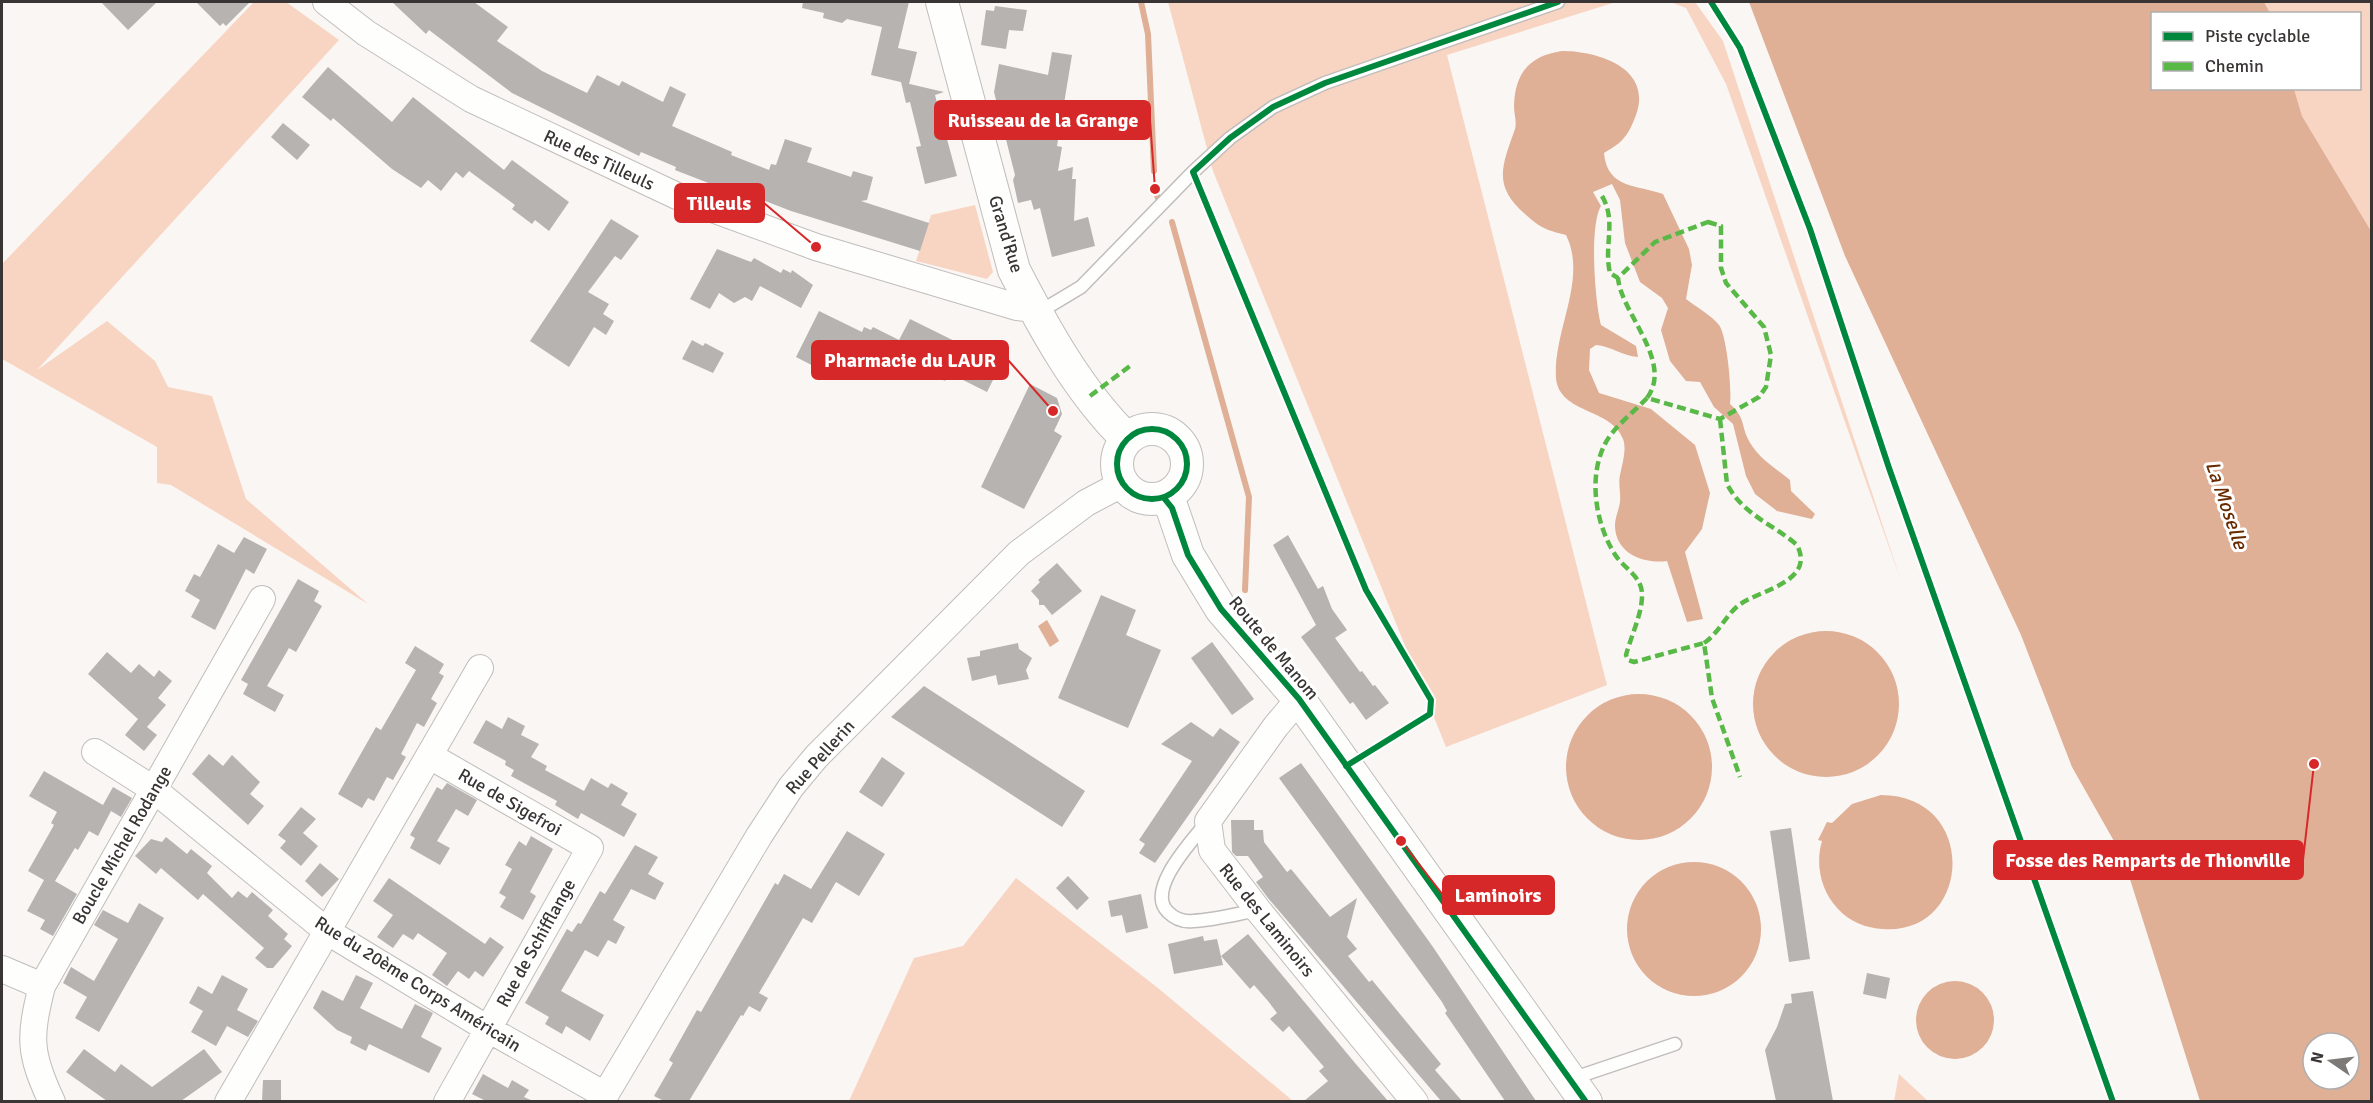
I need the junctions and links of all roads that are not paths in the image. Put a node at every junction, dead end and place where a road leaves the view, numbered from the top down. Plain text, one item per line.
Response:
1 (328, 2) edge
2 (942, 2) edge
3 (1558, 2) edge
4 (1035, 309) junction
5 (1127, 438) junction
6 (1122, 484) junction
7 (1164, 498) junction
8 (262, 599) dead end
9 (480, 668) dead end
10 (1299, 699) junction
11 (95, 752) dead end
12 (430, 756) junction
13 (153, 789) junction
14 (1208, 821) junction
15 (590, 848) joint
16 (1258, 910) junction
17 (328, 932) junction
18 (2, 969) edge
19 (42, 986) junction
20 (488, 1029) junction
21 (1675, 1044) dead end
22 (1578, 1090) edge
23 (603, 1098) edge
24 (52, 1101) edge
25 (228, 1101) edge
26 (447, 1101) edge
27 (1415, 1101) edge

1 - 4 street, Rue des Tilleuls
2 - 4 street, Grand'Rue
3 - 4 lane
4 - 5 street, Grand'Rue
5 - 6 street
5 - 7 street
6 - 7 street
6 - 23 street, Rue Pellerin
7 - 10 street, Route de Manom
8 - 13 street, Boucle Michel Rodange
9 - 12 street
10 - 14 street
10 - 22 street, Route de Manom
11 - 13 street, Rue du 20ème Corps Américain
12 - 15 street, Rue de Sigefroi
12 - 17 street
13 - 17 street, Rue du 20ème Corps Américain
13 - 19 street, Boucle Michel Rodange
14 - 16 street, Rue des Laminoirs
14 - 16 lane
15 - 20 street, Rue de Schifflange
16 - 27 street, Rue des Laminoirs
17 - 20 street, Rue du 20ème Corps Américain
17 - 25 street
18 - 19 street
19 - 24 street, Boucle Michel Rodange
20 - 23 street, Rue du 20ème Corps Américain
20 - 26 street, Rue de Schifflange
21 - 22 lane

